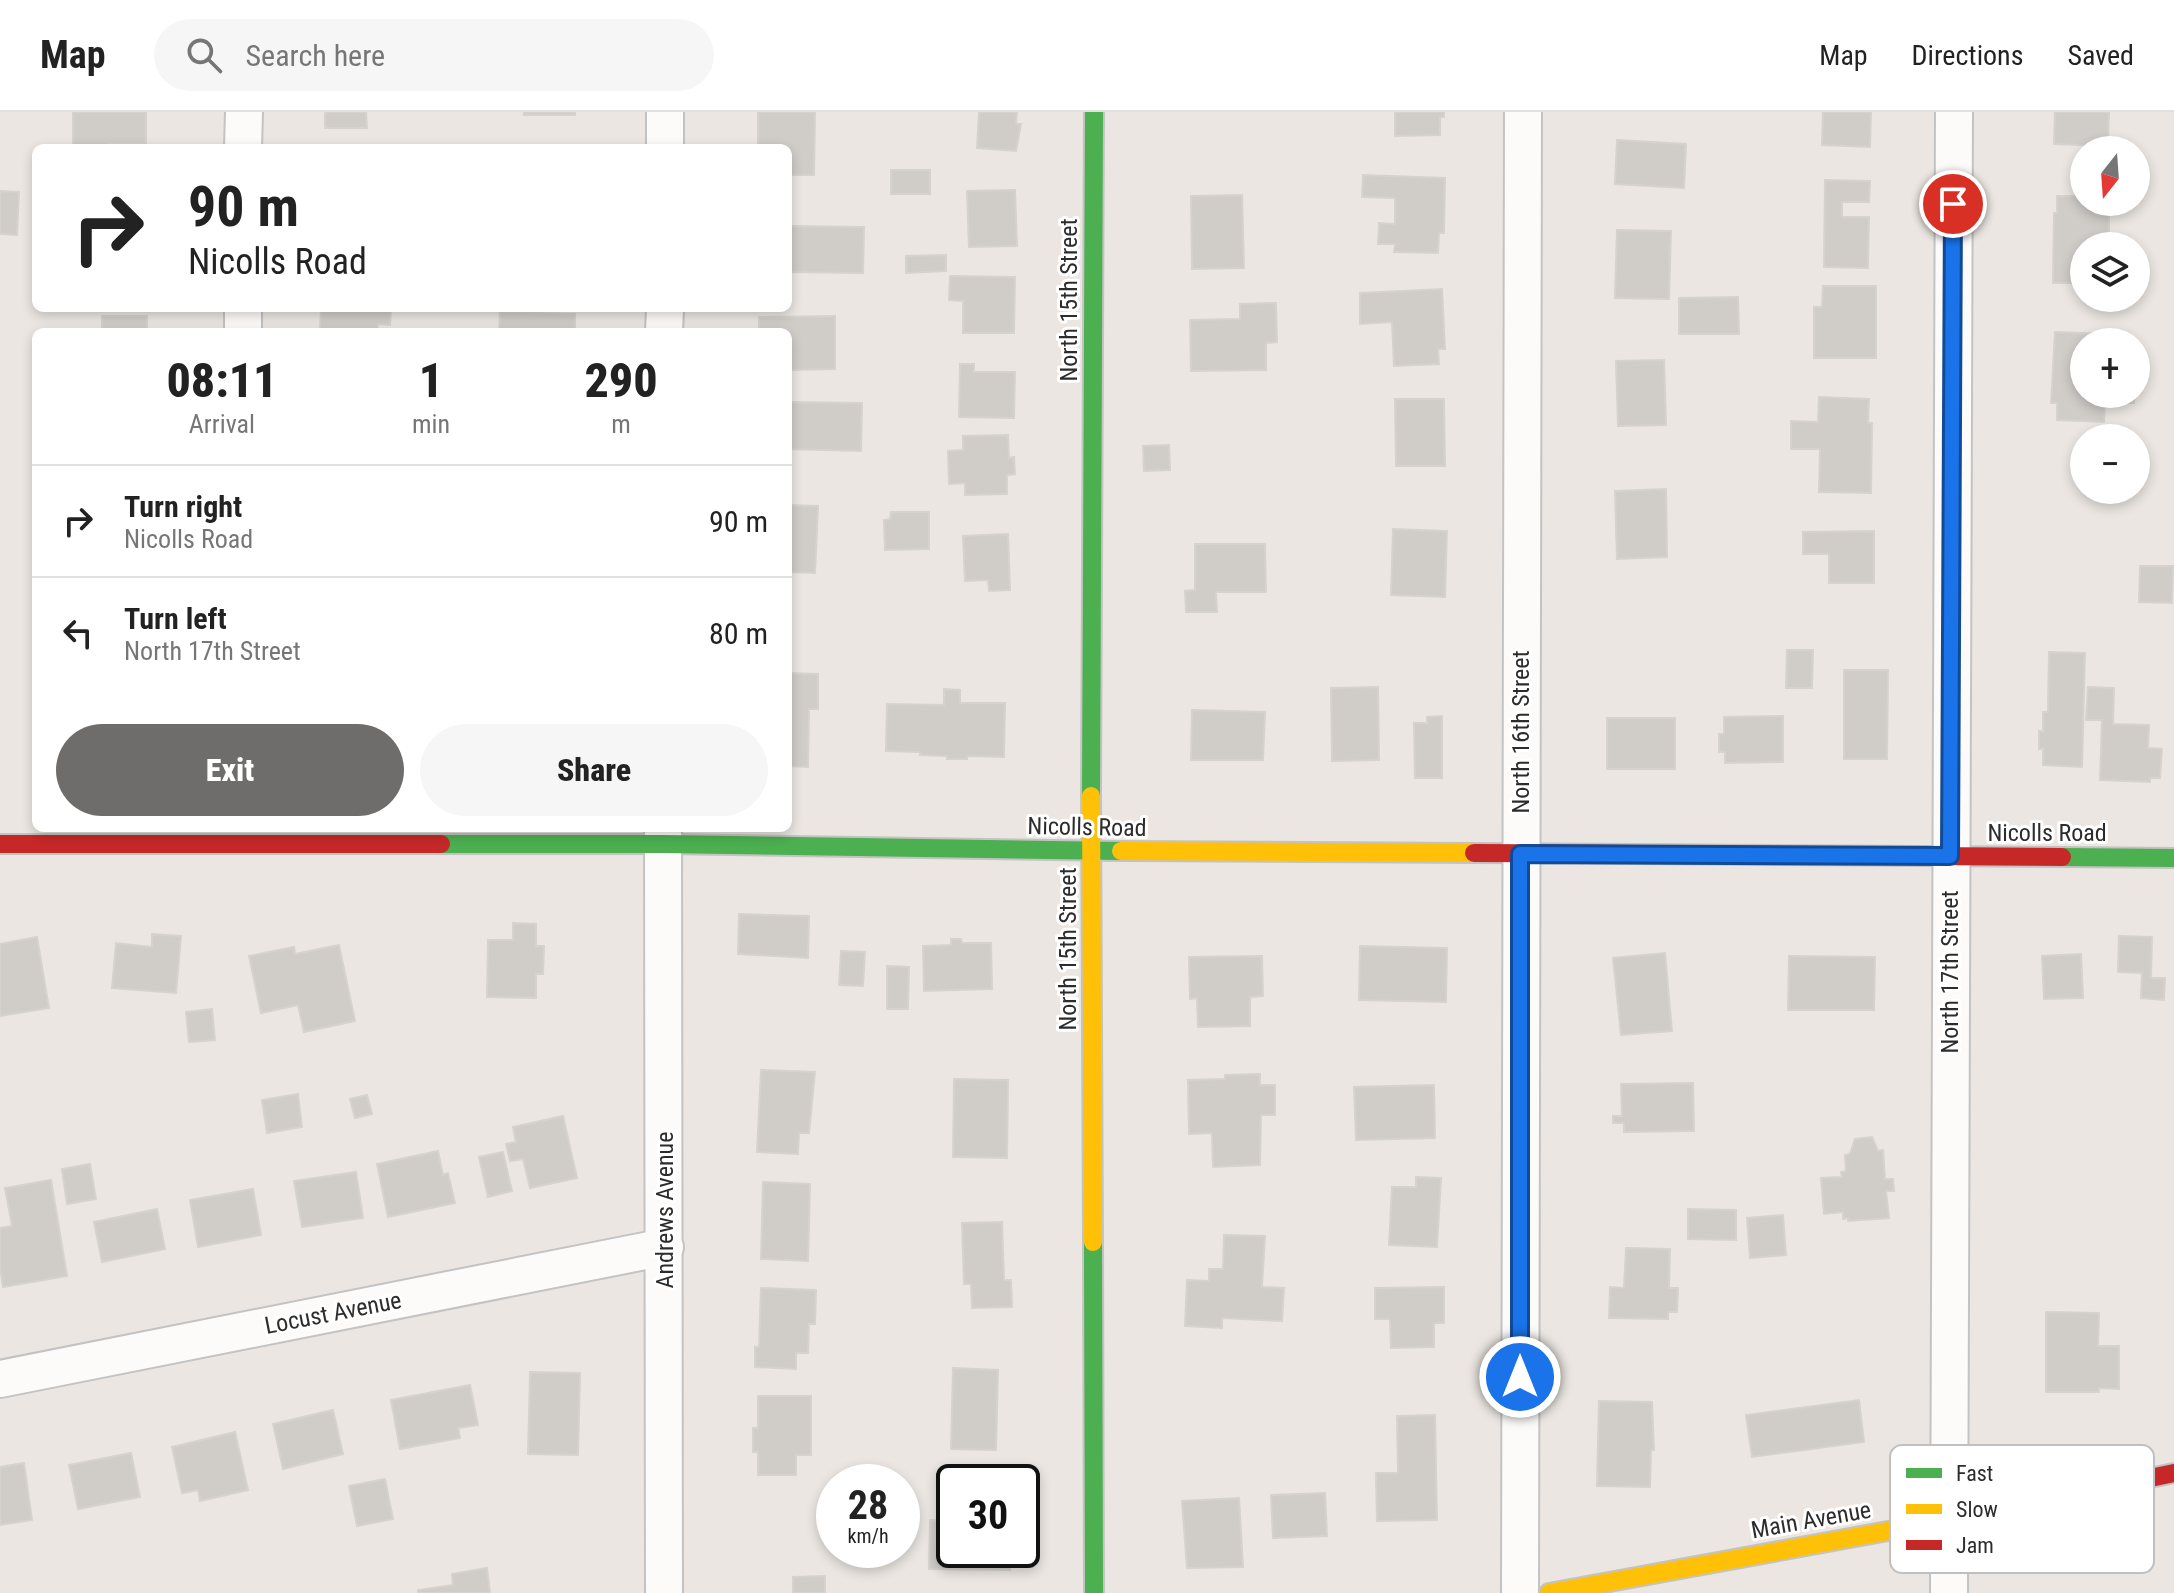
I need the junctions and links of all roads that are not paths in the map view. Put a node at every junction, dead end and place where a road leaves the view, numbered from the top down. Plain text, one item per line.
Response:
1 (244, 112) edge
2 (665, 112) edge
3 (1094, 112) edge
4 (1523, 112) edge
5 (1954, 112) edge
6 (243, 144) edge
7 (665, 144) edge
8 (663, 836) edge
9 (242, 837) edge
10 (0, 844) edge
11 (1091, 851) junction
12 (1520, 854) junction
13 (1950, 856) junction
14 (2174, 858) edge
15 (665, 1247) junction
16 (0, 1379) edge
17 (1949, 1445) edge
18 (2174, 1473) edge
19 (2154, 1477) edge
20 (1890, 1531) edge
21 (664, 1593) edge
22 (1094, 1593) edge
23 (1520, 1593) edge
24 (1549, 1593) edge

1 - 6 street
2 - 7 street
3 - 11 street, North 15th Street
4 - 12 street, North 16th Street
5 - 13 street, North 17th Street
8 - 9 street, Nicolls Road
8 - 11 street, Nicolls Road
8 - 15 street, Andrews Avenue
9 - 10 street, Nicolls Road
11 - 12 street, Nicolls Road
11 - 22 street, North 15th Street
12 - 13 street, Nicolls Road
12 - 23 street, North 16th Street
13 - 14 street, Nicolls Road
13 - 17 street, North 17th Street
15 - 16 street, Locust Avenue
15 - 21 street, Andrews Avenue
18 - 19 street, Main Avenue
20 - 24 street, Main Avenue

